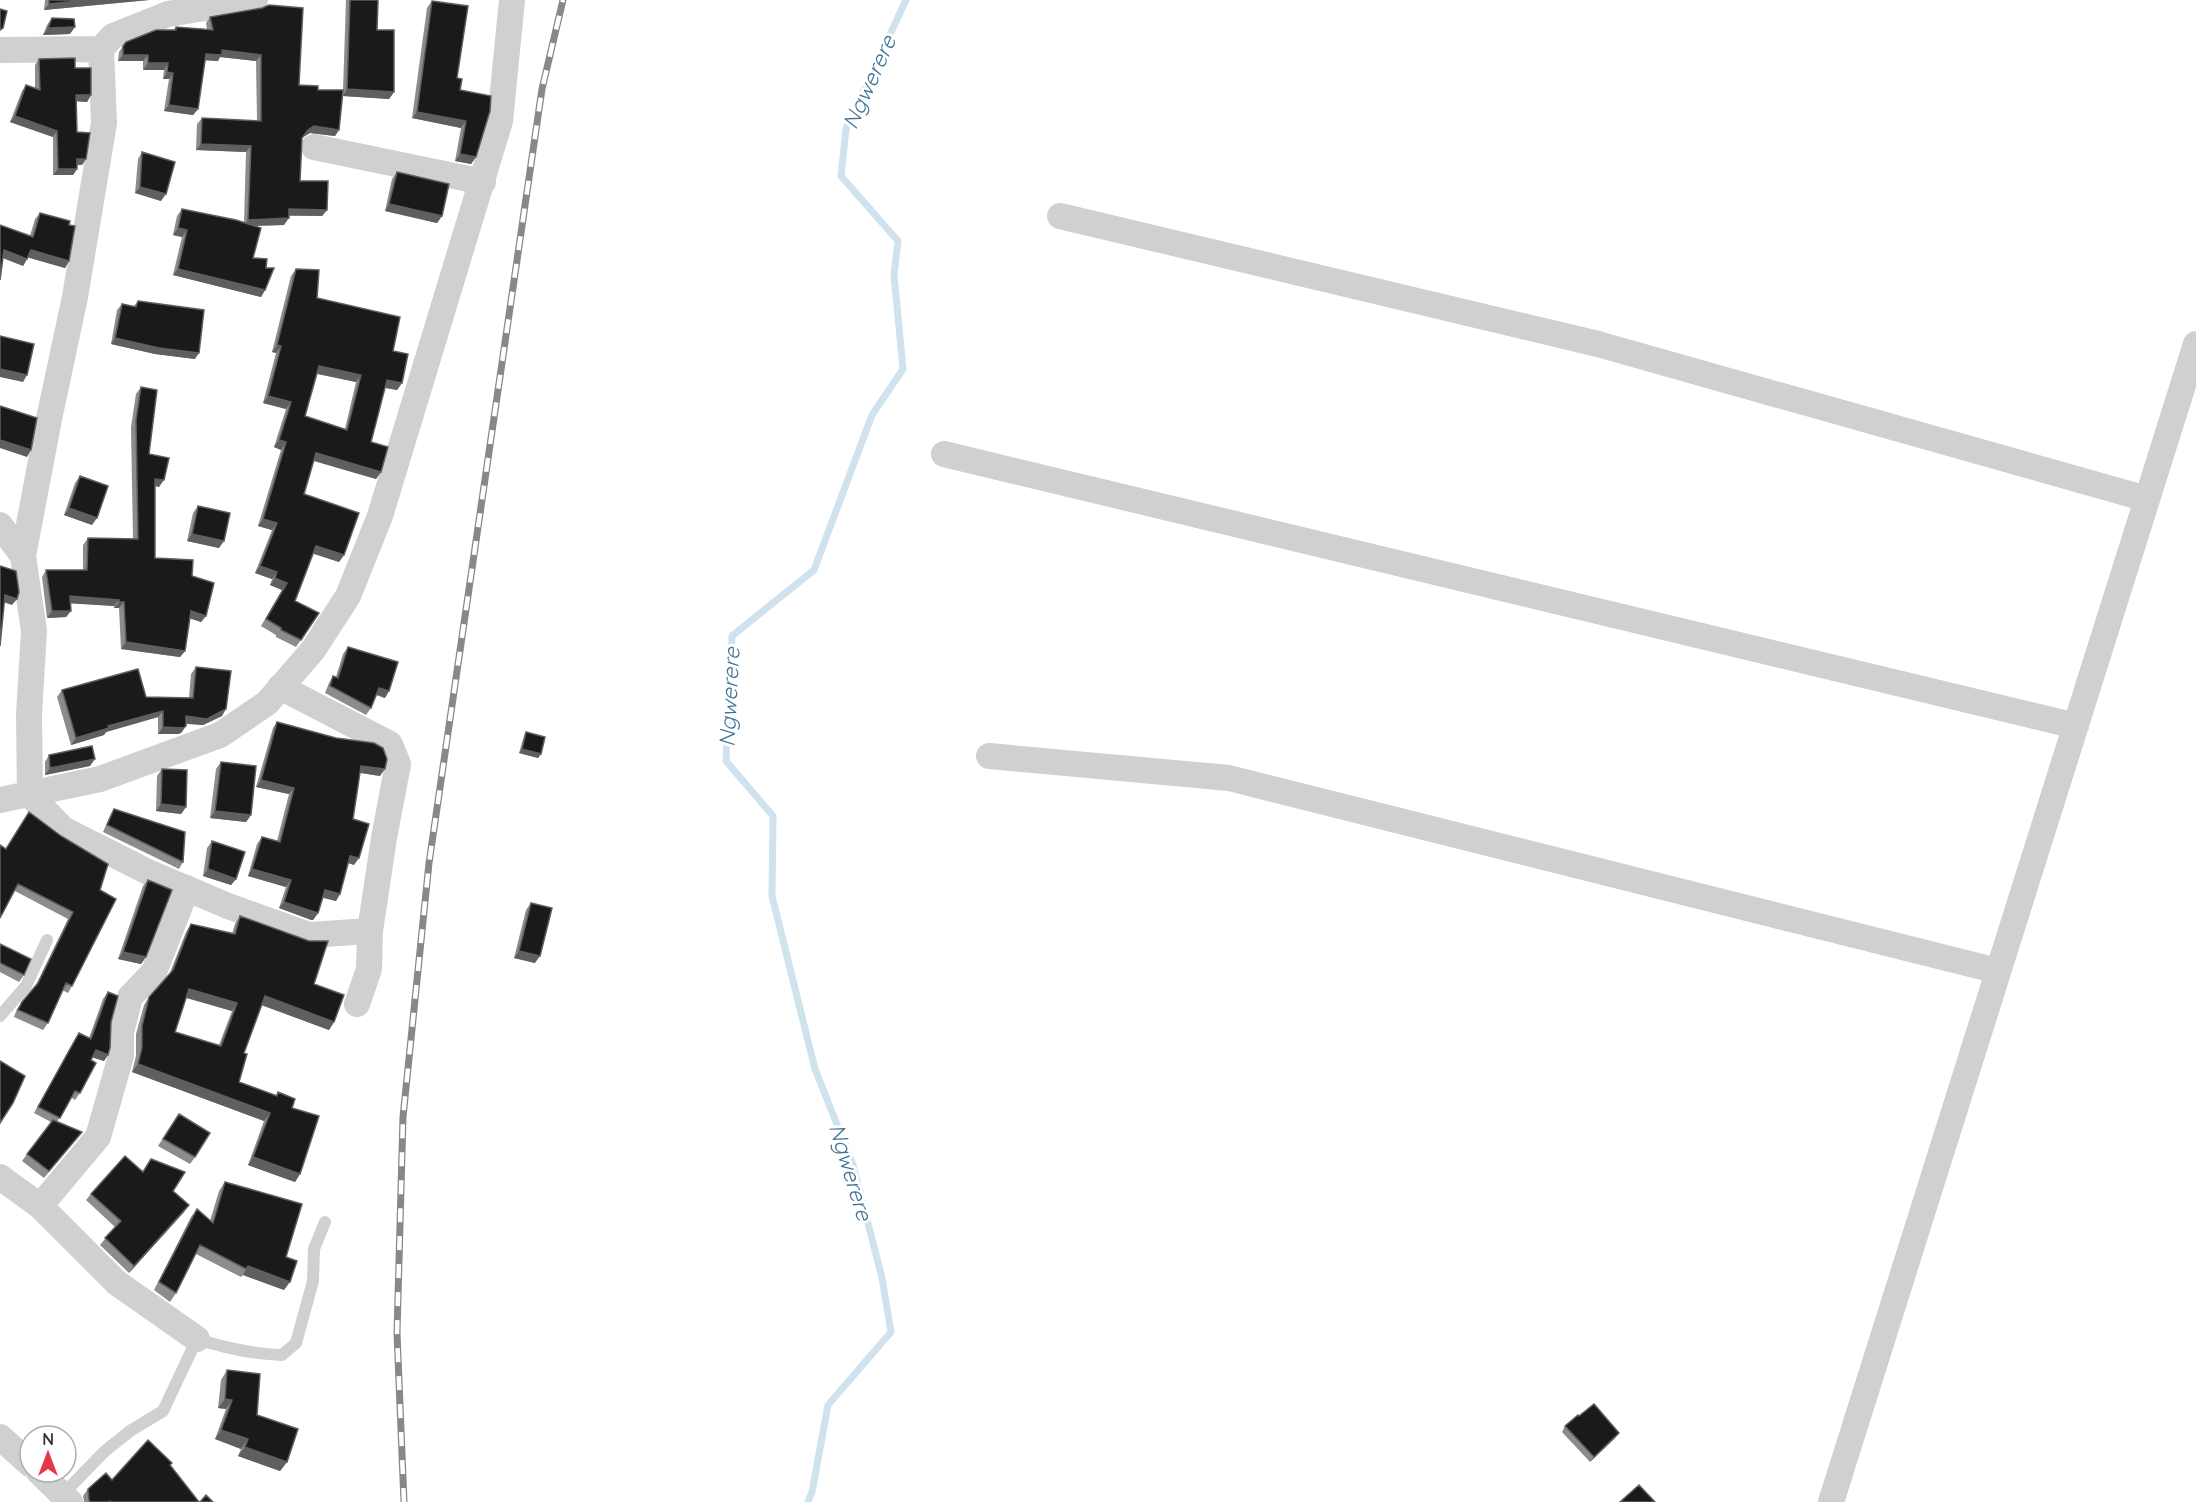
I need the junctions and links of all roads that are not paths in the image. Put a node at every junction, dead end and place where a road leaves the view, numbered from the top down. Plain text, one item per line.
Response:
1 (255, 0) edge
2 (512, 0) edge
3 (101, 49) junction
4 (0, 51) edge
5 (314, 147) dead end
6 (483, 182) junction
7 (1059, 216) dead end
8 (2196, 344) edge
9 (944, 454) dead end
10 (2147, 499) junction
11 (0, 525) edge
12 (23, 556) junction
13 (280, 687) junction
14 (2076, 726) junction
15 (989, 756) dead end
16 (30, 795) junction
17 (0, 800) edge
18 (187, 888) junction
19 (370, 931) junction
20 (47, 940) dead end
21 (1998, 971) junction
22 (357, 1004) dead end
23 (0, 1016) edge
24 (0, 1177) edge
25 (40, 1206) junction
26 (325, 1222) dead end
27 (196, 1339) junction
28 (0, 1437) edge
29 (18, 1453) edge
30 (51, 1484) edge
31 (66, 1498) edge
32 (1831, 1502) edge

1 - 3 street
2 - 6 street
3 - 4 street
3 - 12 street
5 - 6 street
6 - 13 street
7 - 10 street
8 - 10 street
9 - 14 street
10 - 14 street
11 - 12 street
12 - 16 street
13 - 16 street
13 - 19 street
14 - 21 street
15 - 21 street
16 - 17 street
16 - 18 street
18 - 19 street
18 - 25 street
19 - 22 street
20 - 23 lane
21 - 32 street
24 - 25 street
25 - 27 street
26 - 27 lane
27 - 31 lane
28 - 29 street
30 - 31 street

